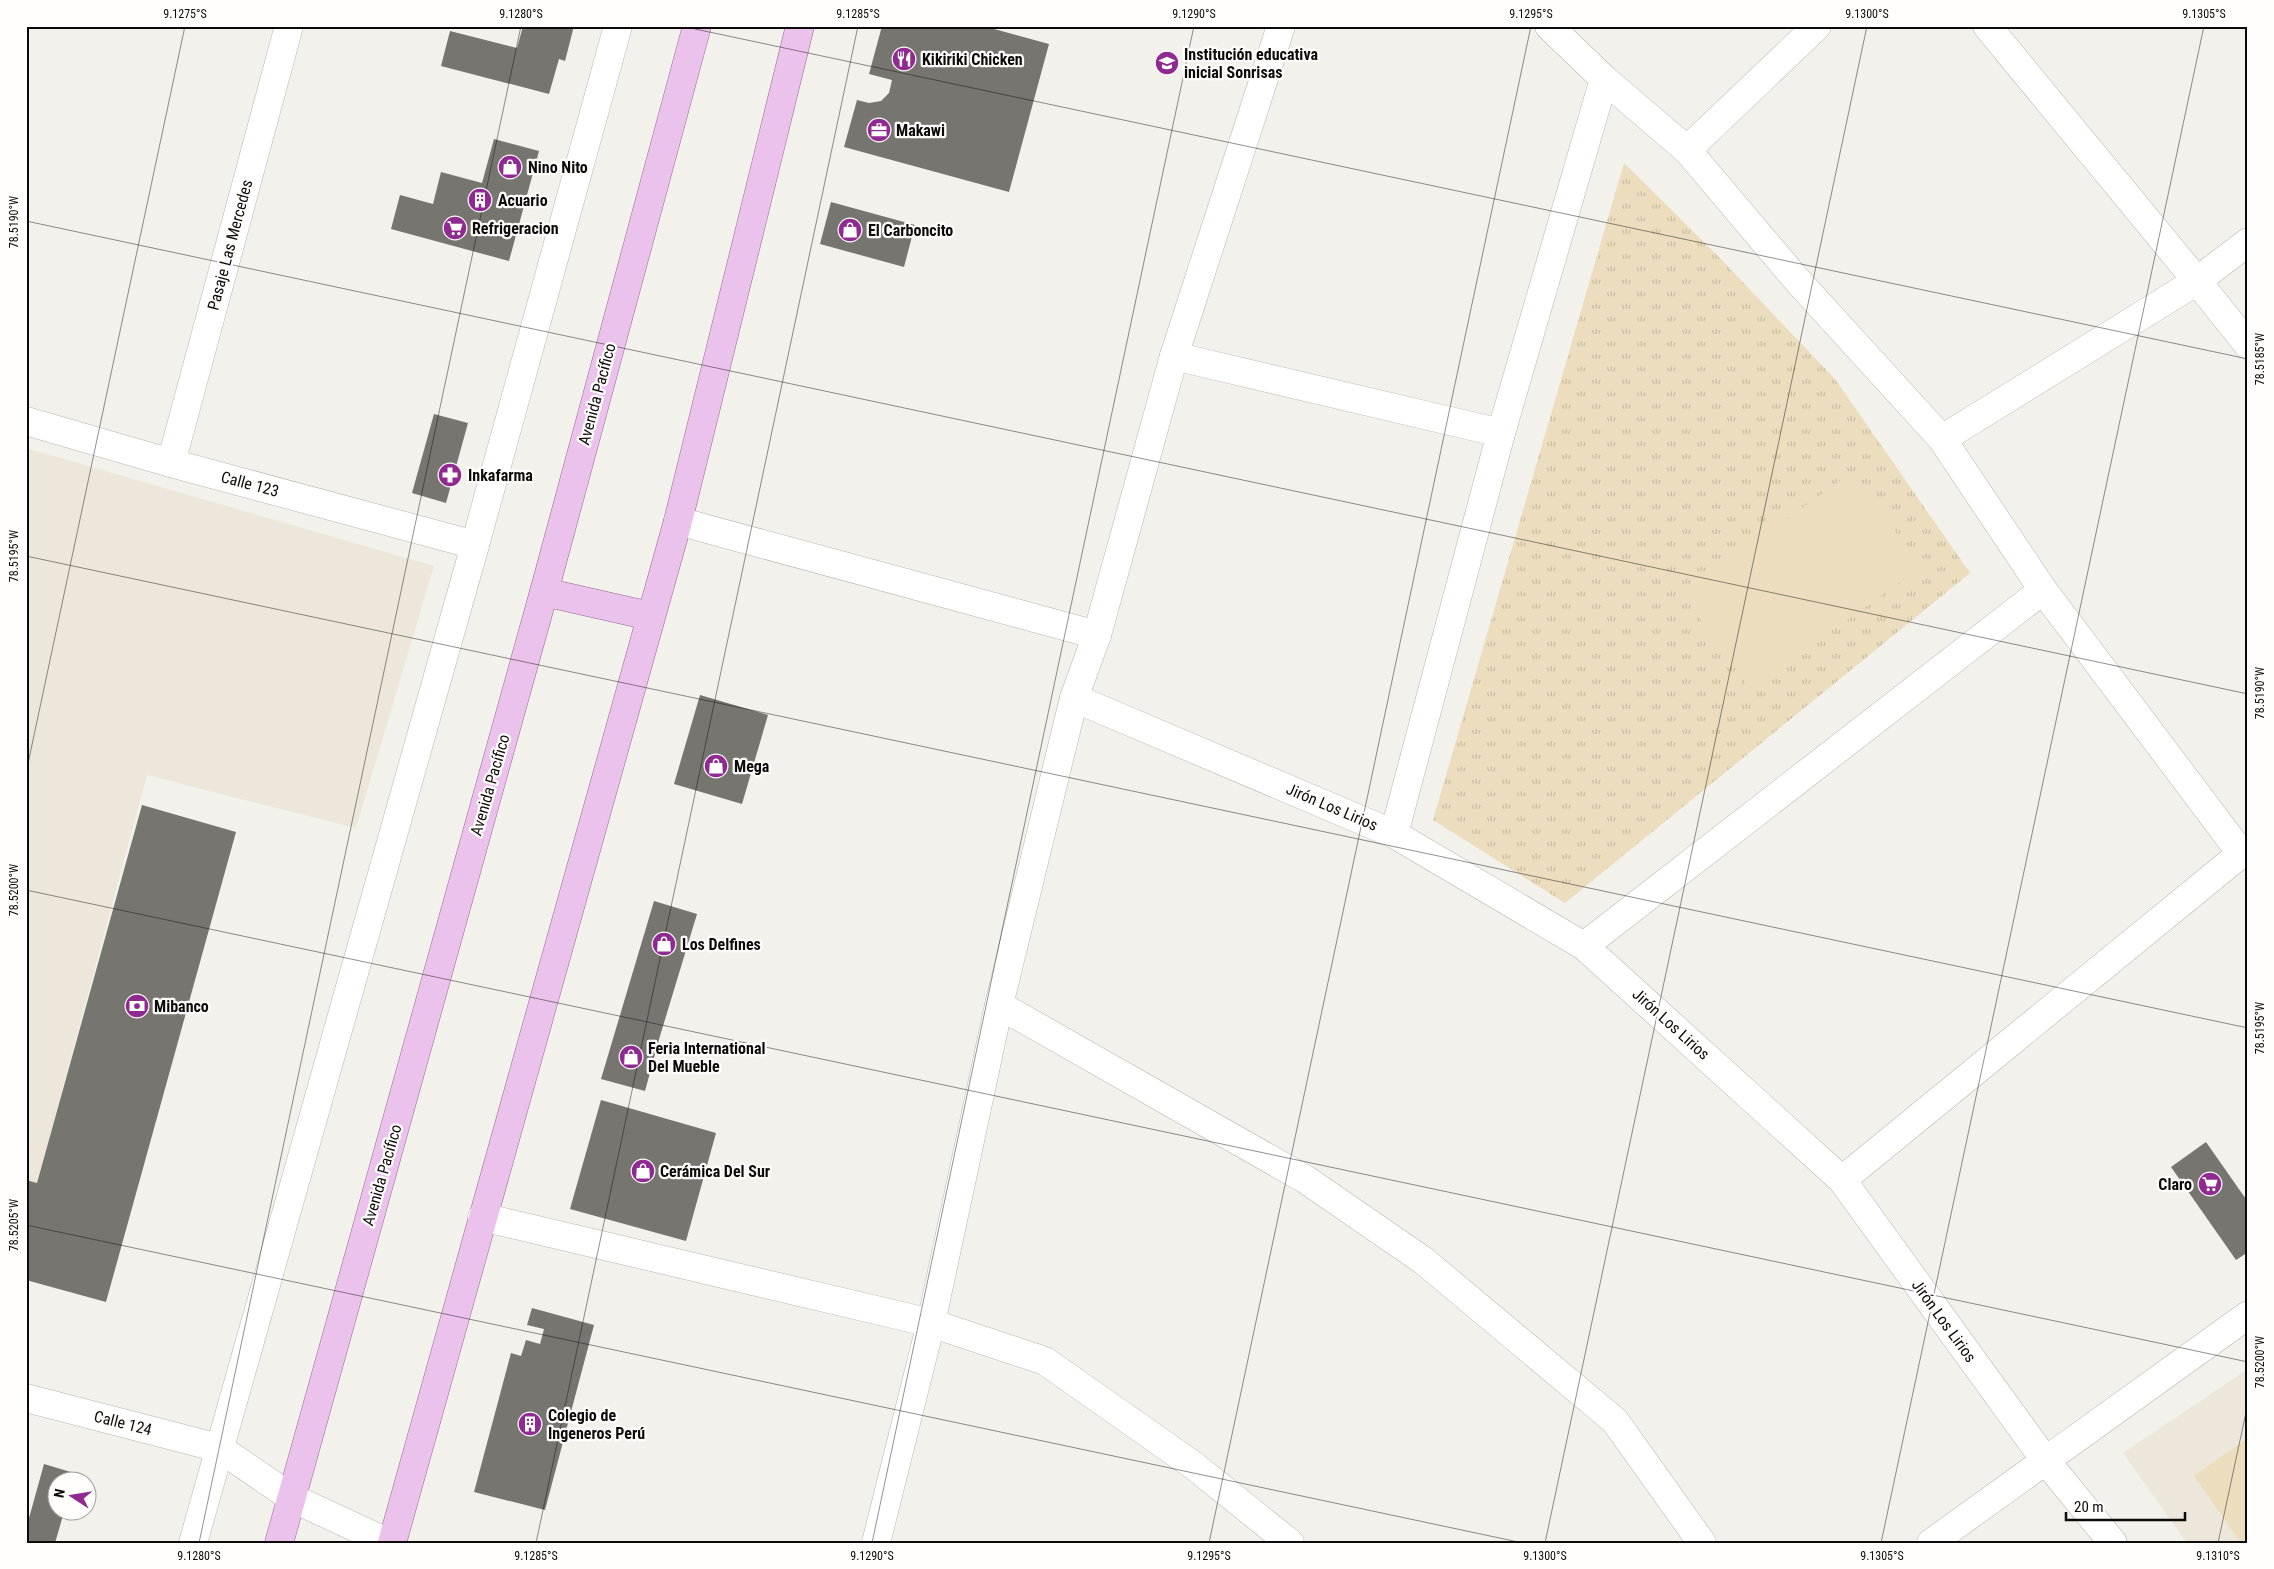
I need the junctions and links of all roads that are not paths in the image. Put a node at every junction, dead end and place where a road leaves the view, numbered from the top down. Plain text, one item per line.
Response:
1 (289, 26) edge
2 (618, 26) edge
3 (697, 26) edge
4 (800, 26) edge
5 (1281, 26) edge
6 (1549, 26) edge
7 (1817, 26) edge
8 (1987, 26) edge
9 (1604, 79) junction
10 (1687, 150) junction
11 (2248, 242) edge
12 (2198, 281) junction
13 (2248, 345) edge
14 (1174, 356) junction
15 (26, 421) edge
16 (1501, 433) junction
17 (1942, 440) junction
18 (171, 463) junction
19 (678, 521) junction
20 (475, 545) junction
21 (2043, 590) junction
22 (544, 592) junction
23 (650, 616) junction
24 (1097, 635) junction
25 (1074, 698) junction
26 (1394, 834) junction
27 (2244, 851) edge
28 (1584, 946) junction
29 (999, 1005) junction
30 (1842, 1180) junction
31 (482, 1217) junction
32 (2248, 1315) edge
33 (931, 1323) junction
34 (26, 1398) edge
35 (219, 1448) junction
36 (2045, 1460) junction
37 (292, 1498) junction
38 (193, 1543) edge
39 (279, 1543) edge
40 (390, 1543) edge
41 (876, 1543) edge
42 (1290, 1543) edge
43 (1702, 1543) edge
44 (1931, 1543) edge
45 (2113, 1543) edge

1 - 18 street, Pasaje Las Mercedes
2 - 20 street
3 - 22 main road, Avenida Pacífico
4 - 19 main road
5 - 14 street
6 - 9 street
7 - 10 street
8 - 12 street
9 - 10 street
9 - 16 street
10 - 17 street
11 - 12 street
12 - 13 street
12 - 17 street
14 - 16 street
14 - 24 street
15 - 18 street, Calle 123
16 - 26 street
17 - 21 street
18 - 20 street, Calle 123
19 - 23 main road
19 - 24 street
20 - 35 street
21 - 27 street
21 - 28 street
22 - 23 main road
22 - 37 main road, Avenida Pacífico
23 - 31 main road
24 - 25 street
25 - 26 street, Jirón Los Lirios
25 - 29 street
26 - 28 street, Jirón Los Lirios
27 - 30 street
28 - 30 street, Jirón Los Lirios
29 - 33 street
29 - 43 street
30 - 36 street, Jirón Los Lirios
31 - 33 street
31 - 40 main road
32 - 36 street
33 - 41 street
33 - 42 street
34 - 35 street, Calle 124
35 - 37 street, Calle 124
35 - 38 street
36 - 44 street
36 - 45 street, Jirón Los Lirios
37 - 39 main road, Avenida Pacífico
37 - 40 street

